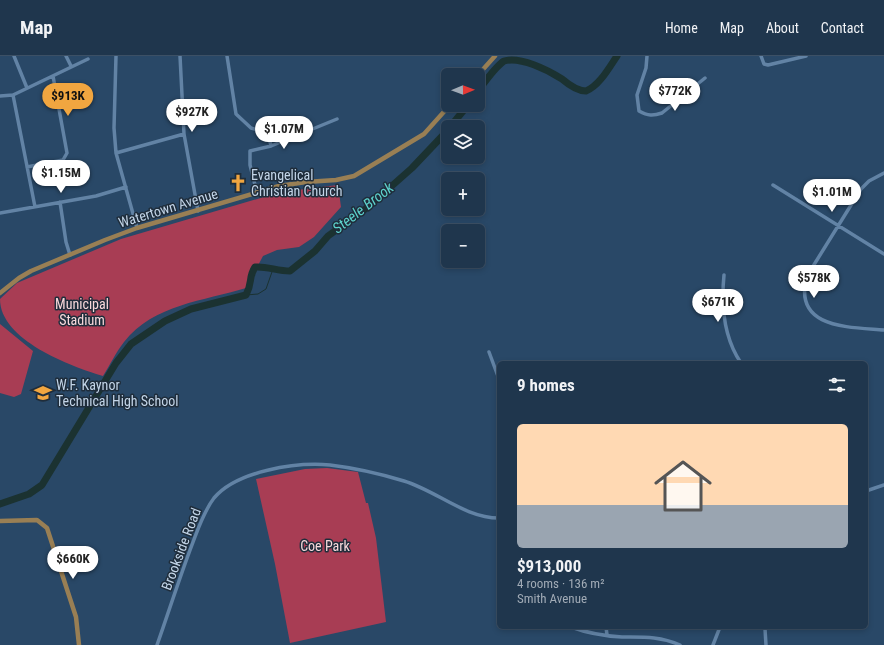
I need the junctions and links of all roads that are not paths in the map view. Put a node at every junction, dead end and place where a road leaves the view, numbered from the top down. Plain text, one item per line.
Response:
1 (14, 56) edge
2 (66, 56) edge
3 (116, 56) edge
4 (180, 56) edge
5 (227, 56) edge
6 (495, 56) edge
7 (646, 56) edge
8 (761, 56) edge
9 (806, 56) edge
10 (88, 59) dead end
11 (71, 66) junction
12 (484, 68) edge
13 (53, 76) junction
14 (705, 78) dead end
15 (28, 88) junction
16 (13, 95) junction
17 (0, 96) edge
18 (444, 112) edge
19 (337, 119) dead end
20 (184, 134) junction
21 (271, 146) junction
22 (116, 153) junction
23 (27, 166) junction
24 (884, 173) edge
25 (773, 185) dead end
26 (126, 187) junction
27 (257, 192) junction
28 (60, 202) junction
29 (35, 207) junction
30 (198, 211) junction
31 (0, 213) edge
32 (838, 226) junction
33 (137, 228) junction
34 (884, 254) edge
35 (70, 255) junction
36 (724, 275) dead end
37 (0, 293) edge
38 (884, 330) edge
39 (489, 352) dead end
40 (741, 361) edge
41 (497, 374) edge
42 (884, 485) edge
43 (868, 490) edge
44 (497, 518) edge
45 (2, 520) edge
46 (577, 629) edge
47 (606, 629) edge
48 (719, 629) edge
49 (765, 630) dead end
50 (607, 635) junction
51 (79, 645) edge
52 (157, 645) edge
53 (680, 645) edge
54 (713, 645) edge
55 (766, 645) edge

1 - 15 street
2 - 11 street
3 - 22 street
4 - 20 street
5 - 21 street
6 - 12 main road
7 - 14 street
8 - 9 street
10 - 11 street
11 - 13 street
13 - 15 street
13 - 23 street
15 - 16 street
16 - 17 street
16 - 23 street
18 - 27 main road, Watertown Avenue
19 - 21 street
20 - 22 street
20 - 30 street
21 - 27 street
22 - 26 street
23 - 29 street
24 - 32 street
25 - 32 street
26 - 28 street
26 - 33 street
27 - 30 main road, Watertown Avenue
28 - 29 street
28 - 35 street
29 - 31 street
30 - 33 main road, Watertown Avenue
32 - 34 street
32 - 38 street
33 - 35 main road, Watertown Avenue
35 - 37 main road, Watertown Avenue
36 - 40 street
39 - 41 street
42 - 43 street
44 - 52 street, Brookside Road
45 - 51 main road
46 - 50 street
47 - 50 street
48 - 54 street
49 - 55 street
50 - 53 street

